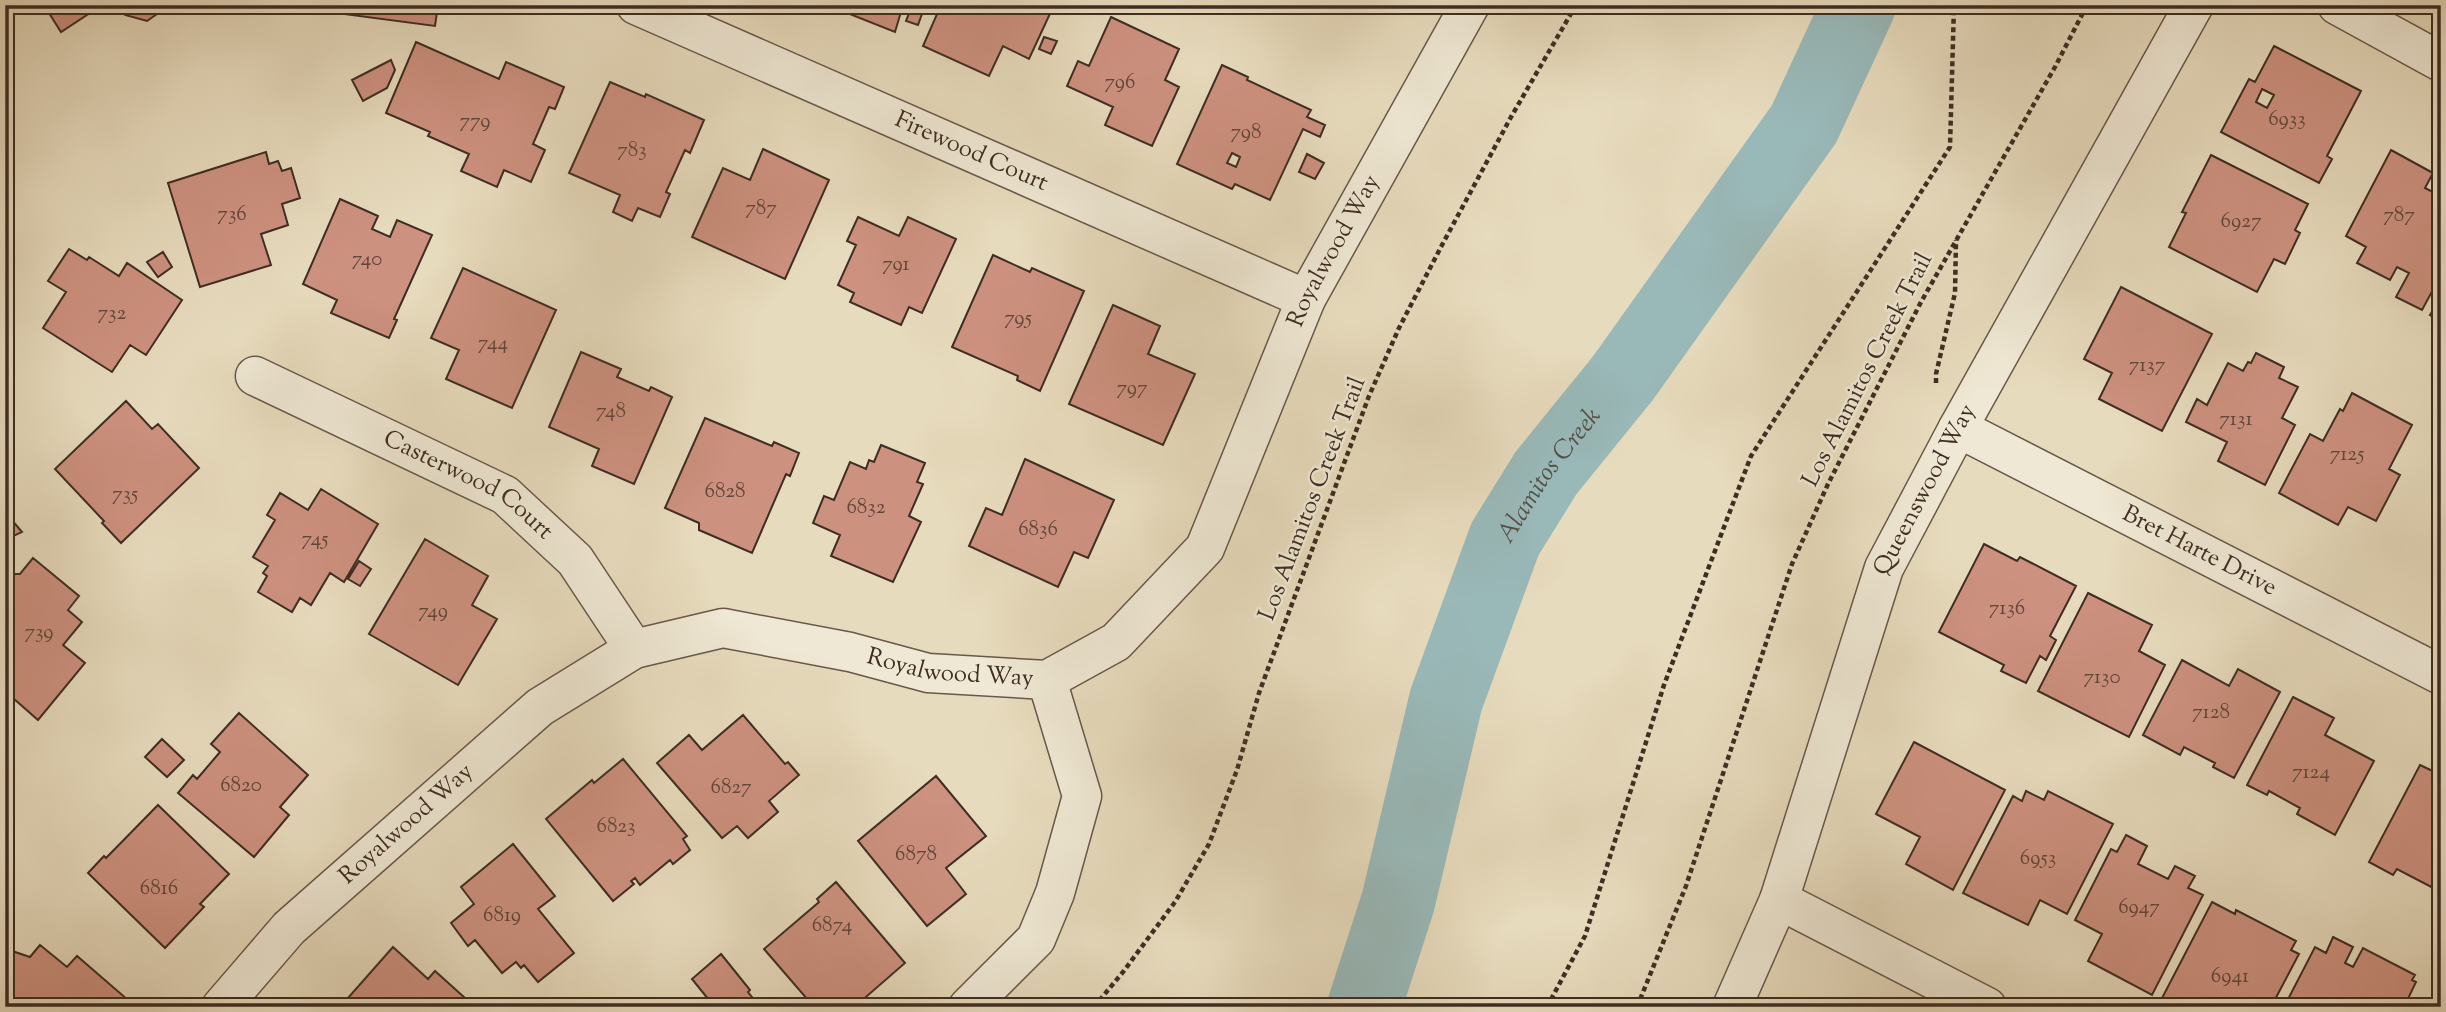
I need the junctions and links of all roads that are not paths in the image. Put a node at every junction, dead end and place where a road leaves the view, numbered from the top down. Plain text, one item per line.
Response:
1 (636, 5) edge
2 (1471, 5) edge
3 (2194, 5) edge
4 (2337, 5) edge
5 (2441, 62) edge
6 (1306, 299) junction
7 (255, 376) dead end
8 (1958, 428) junction
9 (634, 649) junction
10 (2441, 675) edge
11 (1046, 680) junction
12 (1779, 900) junction
13 (221, 1007) edge
14 (968, 1007) edge
15 (1732, 1007) edge
16 (1987, 1007) edge

1 - 6 street, Firewood Court
2 - 6 street, Royalwood Way
3 - 8 street, Queenswood Way
4 - 5 street
6 - 11 street, Royalwood Way
7 - 9 street, Casterwood Court
8 - 10 street, Bret Harte Drive
8 - 12 street, Queenswood Way
9 - 11 street, Royalwood Way
9 - 13 street, Royalwood Way
11 - 14 street
12 - 15 street, Queenswood Way
12 - 16 street

